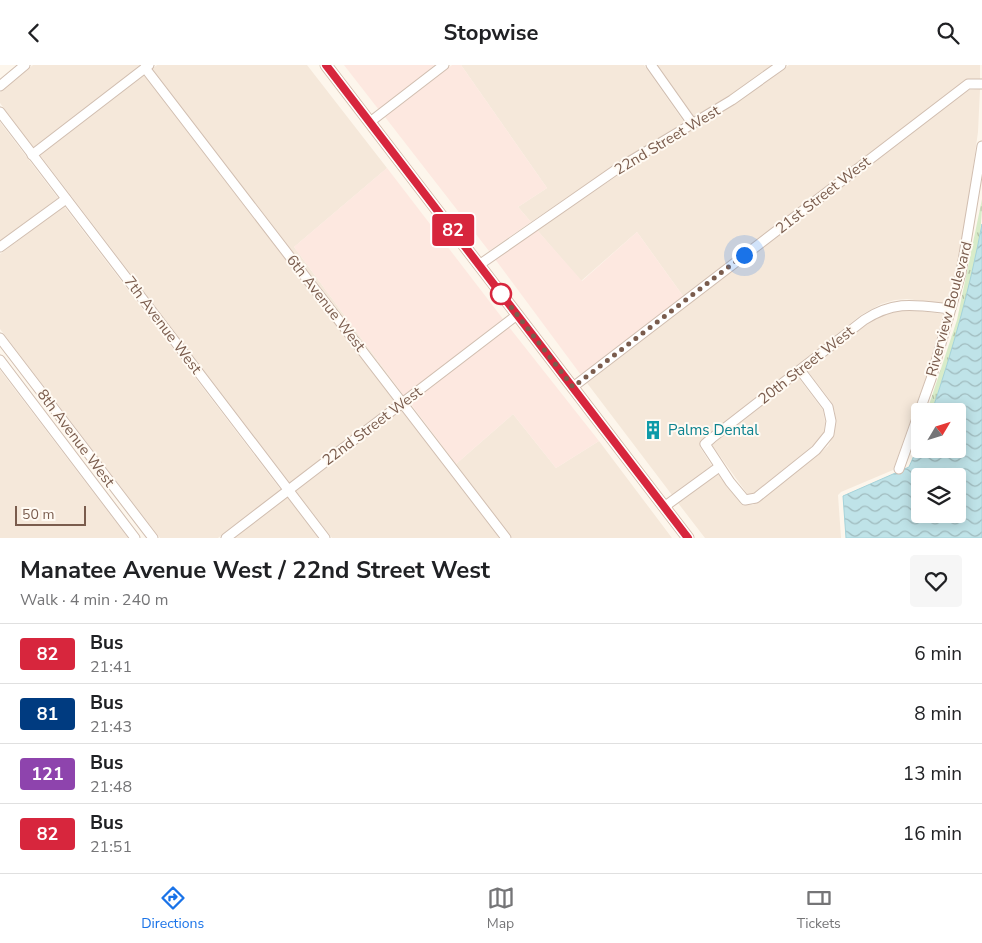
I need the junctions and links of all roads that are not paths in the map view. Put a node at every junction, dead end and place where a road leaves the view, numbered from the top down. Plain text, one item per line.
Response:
1 (25, 65) edge
2 (326, 65) edge
3 (444, 65) edge
4 (651, 65) edge
5 (781, 65) edge
6 (147, 67) edge
7 (982, 84) edge
8 (0, 86) edge
9 (0, 113) edge
10 (370, 122) junction
11 (692, 123) junction
12 (982, 146) edge
13 (32, 155) junction
14 (66, 199) junction
15 (0, 247) edge
16 (479, 265) junction
17 (950, 309) junction
18 (517, 315) junction
19 (0, 338) edge
20 (0, 361) edge
21 (800, 370) junction
22 (573, 387) junction
23 (402, 403) junction
24 (719, 467) junction
25 (898, 469) dead end
26 (288, 490) junction
27 (664, 507) junction
28 (135, 538) edge
29 (153, 538) edge
30 (226, 538) edge
31 (325, 538) edge
32 (506, 538) edge
33 (688, 538) edge

1 - 8 street
2 - 10 main road
3 - 10 street
4 - 11 street
5 - 11 street, 22nd Street West
6 - 13 street
6 - 23 street, 6th Avenue West
7 - 22 street, 21st Street West
9 - 13 street, 7th Avenue West
10 - 16 main road
11 - 16 street, 22nd Street West
12 - 17 street, Riverview Boulevard
13 - 14 street, 7th Avenue West
14 - 15 street
14 - 26 street, 7th Avenue West
16 - 18 main road
17 - 21 street, 20th Street West
17 - 25 street, Riverview Boulevard
18 - 22 main road
18 - 23 street, 22nd Street West
19 - 29 street, 8th Avenue West
20 - 28 street, 8th Avenue West
21 - 24 street, 20th Street West
21 - 24 street
22 - 27 main road
23 - 26 street, 22nd Street West
23 - 32 street, 6th Avenue West
24 - 27 street
26 - 30 street, 22nd Street West
26 - 31 street, 7th Avenue West
27 - 33 main road

